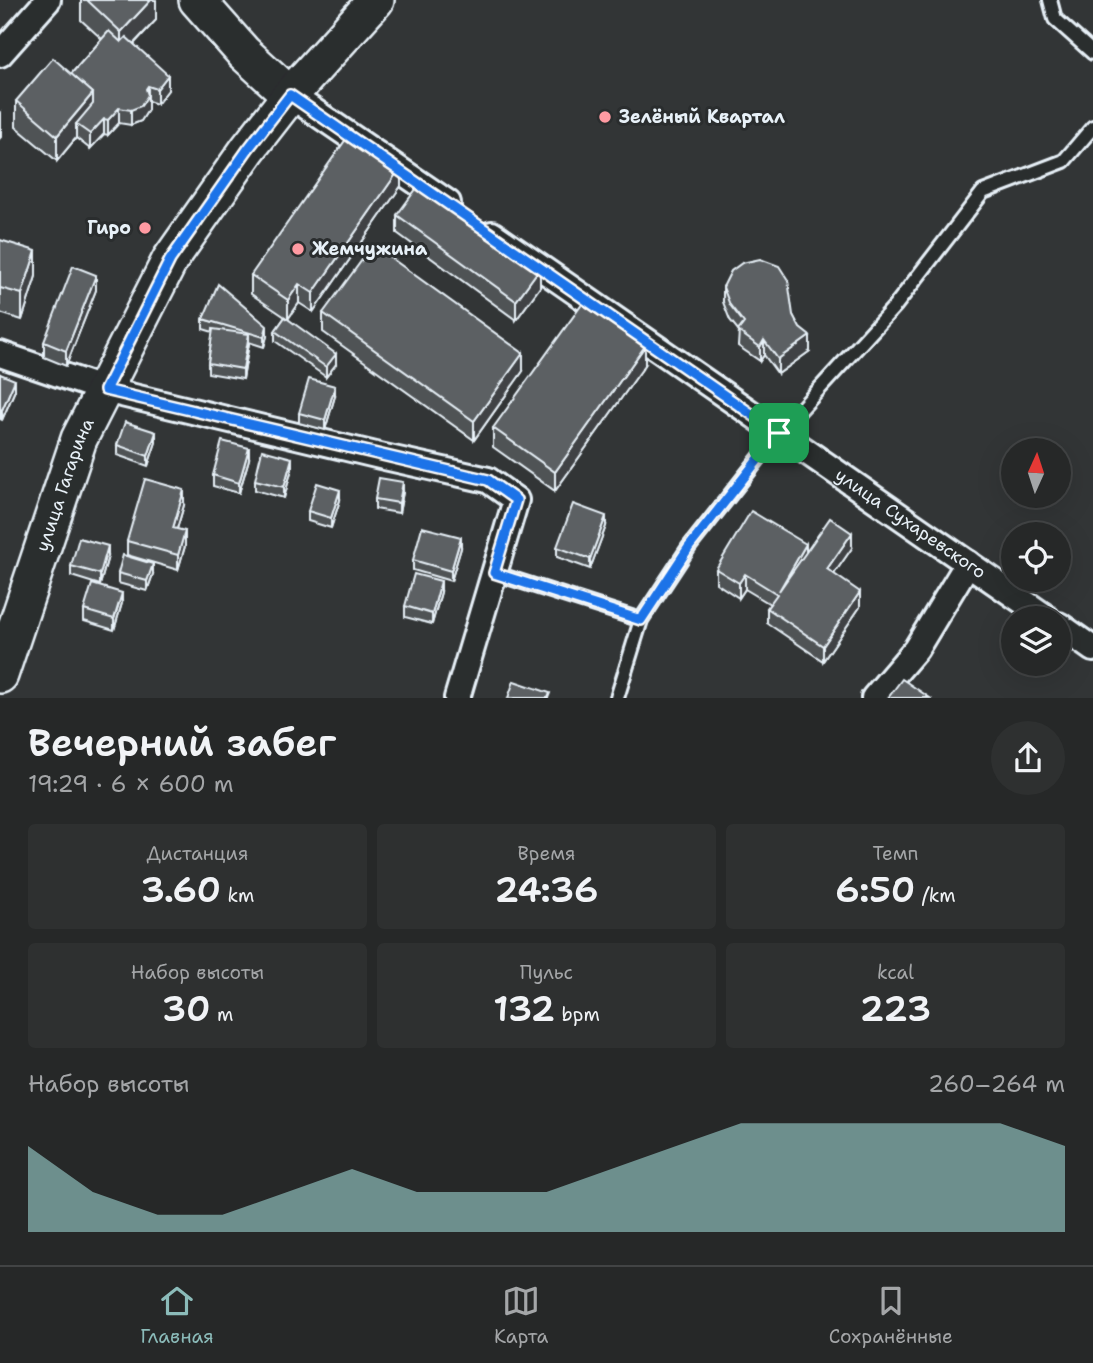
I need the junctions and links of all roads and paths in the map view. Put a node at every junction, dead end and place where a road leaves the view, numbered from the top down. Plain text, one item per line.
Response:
1 (48, 0) edge
2 (197, 0) edge
3 (376, 0) edge
4 (1050, 0) edge
5 (1093, 53) edge
6 (0, 54) edge
7 (290, 95) junction
8 (1093, 127) edge
9 (0, 354) edge
10 (105, 390) junction
11 (779, 433) junction
12 (968, 563) junction
13 (494, 573) junction
14 (1030, 606) edge
15 (641, 620) junction
16 (1071, 633) edge
17 (1093, 649) edge
18 (0, 675) edge
19 (457, 698) edge
20 (617, 698) edge
21 (874, 698) edge

1 - 6 street
2 - 7 main road
3 - 7 main road, улица Гагарина
4 - 5 lane
7 - 10 main road, улица Гагарина
7 - 11 street, улица Сухаревского
8 - 11 lane
9 - 10 street
10 - 13 street
10 - 18 main road, улица Гагарина
11 - 12 street, улица Сухаревского
11 - 15 lane
12 - 14 street, улица Сухаревского
12 - 21 street
13 - 15 lane
13 - 19 street
15 - 20 lane
16 - 17 street

